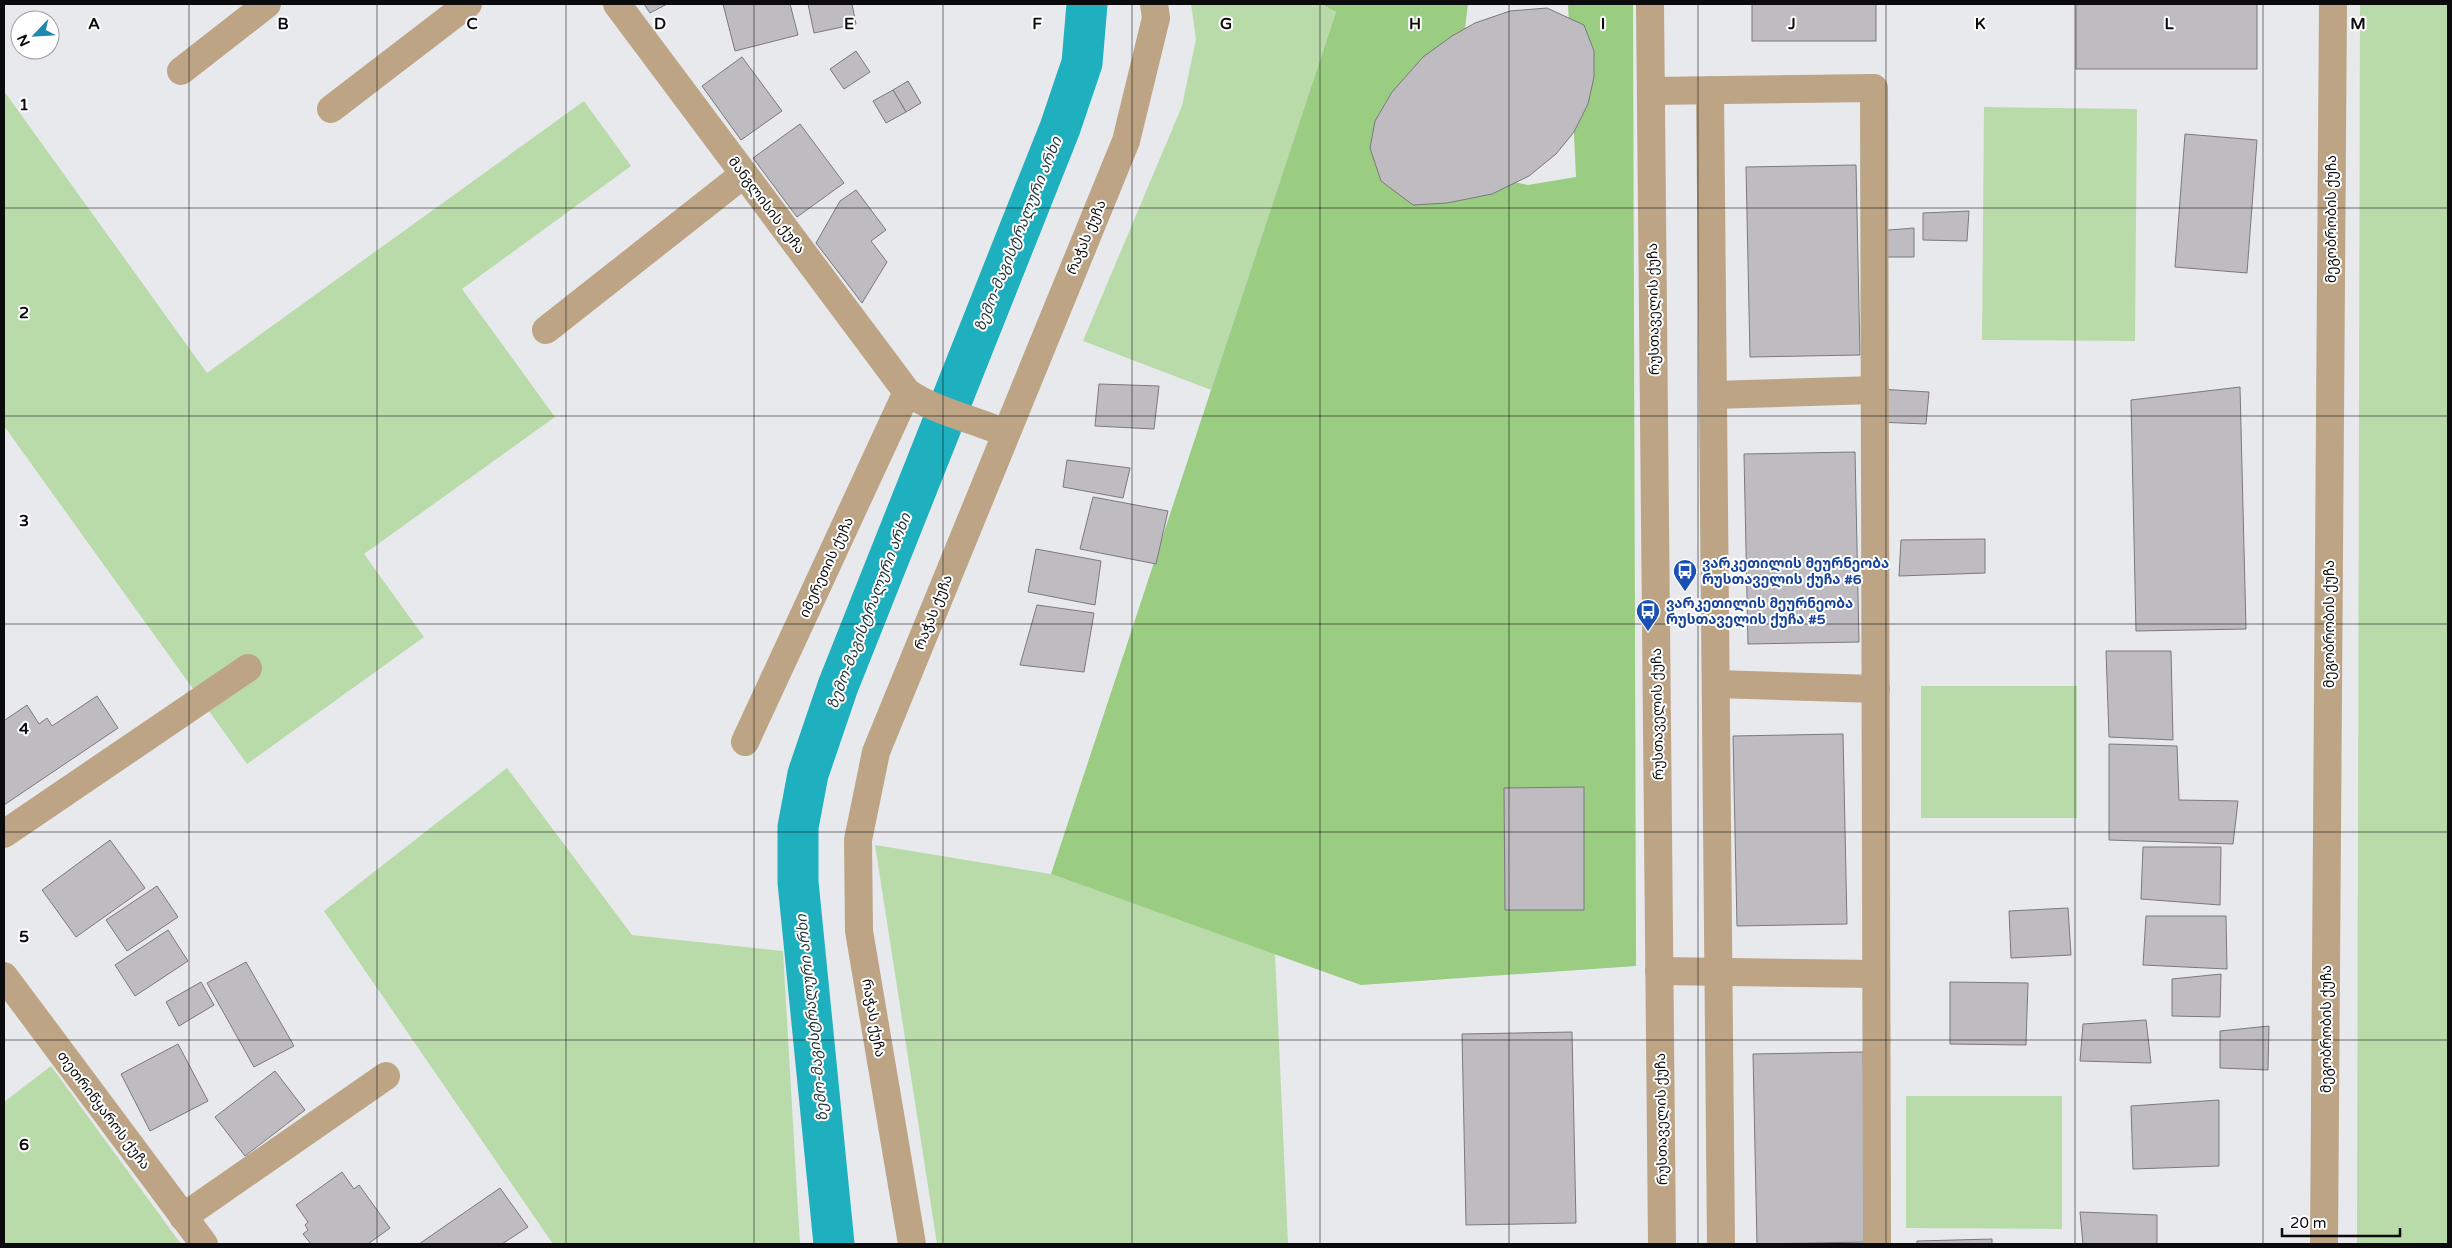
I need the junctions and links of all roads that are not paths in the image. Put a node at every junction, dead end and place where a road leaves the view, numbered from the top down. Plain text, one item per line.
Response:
1 (267, 4) edge
2 (468, 4) edge
3 (617, 4) edge
4 (1154, 4) edge
5 (1650, 4) edge
6 (2333, 4) edge
7 (181, 71) dead end
8 (1710, 90) junction
9 (1651, 91) junction
10 (331, 109) dead end
11 (744, 174) junction
12 (546, 330) dead end
13 (1875, 390) junction
14 (1713, 395) junction
15 (914, 397) junction
16 (1005, 433) junction
17 (248, 668) dead end
18 (1716, 684) junction
19 (1876, 689) junction
20 (745, 742) dead end
21 (4, 834) edge
22 (1659, 971) junction
23 (1719, 971) junction
24 (1876, 974) junction
25 (4, 976) edge
26 (386, 1076) dead end
27 (183, 1216) junction
28 (204, 1244) edge
29 (912, 1244) edge
30 (1662, 1244) edge
31 (1721, 1244) edge
32 (1877, 1244) edge
33 (2324, 1244) edge

1 - 7 street
2 - 10 street
3 - 11 street, მანგლისის ქუჩა
4 - 16 street, რაჭას ქუჩა
5 - 9 street, რუსთაველის ქუჩა
6 - 33 street, მეგობრობის ქუჩა
8 - 9 street
8 - 13 street
8 - 14 street
9 - 22 street, რუსთაველის ქუჩა
11 - 12 street
11 - 15 street, მანგლისის ქუჩა
13 - 14 street
13 - 19 street
14 - 18 street
15 - 16 street
15 - 20 street, იმერეთის ქუჩა
16 - 29 street, რაჭას ქუჩა
17 - 21 street
18 - 19 street
18 - 23 street
19 - 24 street
22 - 23 street
22 - 30 street, რუსთაველის ქუჩა
23 - 24 street
23 - 31 street
24 - 32 street
25 - 27 street, თეთრიწყაროს ქუჩა
26 - 27 street
27 - 28 street, თეთრიწყაროს ქუჩა

